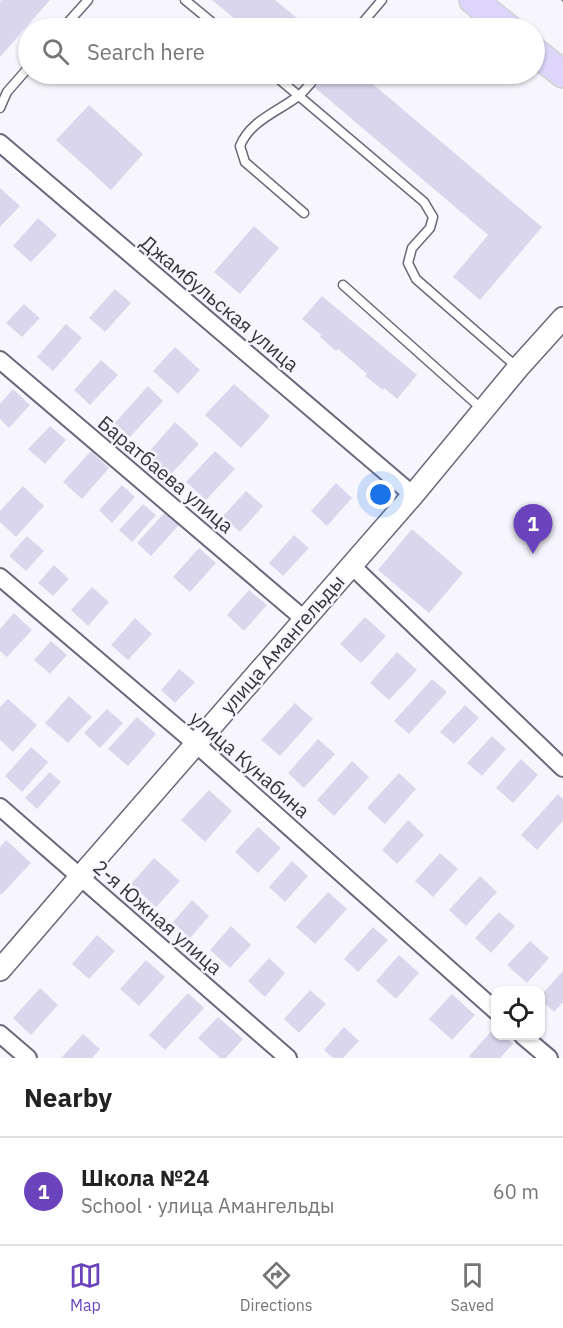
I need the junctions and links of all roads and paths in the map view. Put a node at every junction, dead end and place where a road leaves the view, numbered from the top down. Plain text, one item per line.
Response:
1 (88, 0) edge
2 (185, 0) edge
3 (382, 0) edge
4 (473, 0) edge
5 (72, 18) edge
6 (207, 18) edge
7 (367, 18) edge
8 (496, 18) edge
9 (545, 60) edge
10 (563, 74) edge
11 (18, 79) edge
12 (285, 84) edge
13 (309, 84) edge
14 (299, 96) junction
15 (0, 108) edge
16 (0, 143) edge
17 (304, 213) dead end
18 (343, 285) dead end
19 (563, 318) edge
20 (0, 360) edge
21 (518, 368) junction
22 (483, 410) junction
23 (413, 495) junction
24 (351, 565) junction
25 (0, 577) edge
26 (304, 619) junction
27 (195, 743) junction
28 (563, 768) edge
29 (0, 807) edge
30 (80, 877) junction
31 (0, 970) edge
32 (491, 1007) edge
33 (0, 1034) edge
34 (529, 1040) edge
35 (28, 1058) edge
36 (288, 1058) edge
37 (549, 1058) edge

1 - 5 lane
2 - 6 lane
3 - 7 lane
4 - 8 main road
9 - 10 main road
11 - 15 lane
12 - 14 lane
13 - 14 lane
14 - 17 lane
14 - 21 lane
16 - 23 street, Джамбульская улица
18 - 22 lane
19 - 21 street, улица Амангельды
20 - 26 street, Баратбаева улица
21 - 22 street, улица Амангельды
22 - 23 street, улица Амангельды
23 - 24 street, улица Амангельды
24 - 26 street, улица Амангельды
24 - 28 street
25 - 27 street, улица Кунабина
26 - 27 street, улица Амангельды
27 - 30 street, улица Амангельды
27 - 32 street, улица Кунабина
29 - 30 street, 2-я Южная улица
30 - 31 street, улица Амангельды
30 - 36 street, 2-я Южная улица
33 - 35 street
34 - 37 street

